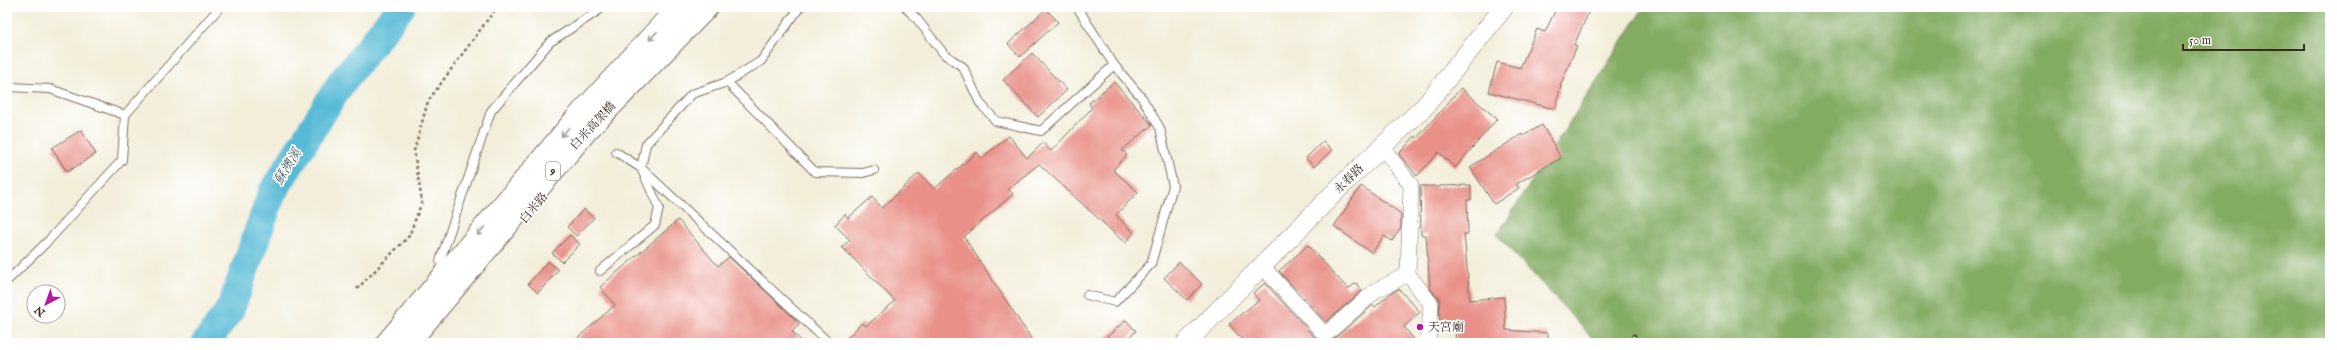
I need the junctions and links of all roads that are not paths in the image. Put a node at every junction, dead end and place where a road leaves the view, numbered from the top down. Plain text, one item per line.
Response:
1 (220, 7) edge
2 (604, 7) edge
3 (679, 7) edge
4 (707, 7) edge
5 (718, 7) edge
6 (800, 7) edge
7 (905, 7) edge
8 (1081, 7) edge
9 (1504, 7) edge
10 (1114, 65) junction
11 (728, 82) junction
12 (9, 87) dead end
13 (125, 115) junction
14 (1382, 147) junction
15 (616, 152) dead end
16 (641, 168) junction
17 (874, 170) dead end
18 (440, 262) dead end
19 (1263, 266) junction
20 (600, 271) dead end
21 (1408, 274) junction
22 (7, 281) edge
23 (1087, 296) dead end
24 (1328, 339) edge
25 (387, 343) edge
26 (408, 343) edge
27 (420, 343) edge
28 (829, 343) edge
29 (1186, 343) edge
30 (1428, 343) edge

1 - 13 lane
2 - 18 lane
3 -> 25 main road, 白米高架橋 / 9
4 - 26 main road, 白米高架橋 / 9
5 - 27 street, 白米路
6 - 11 lane
7 - 10 lane
8 - 10 lane
9 - 14 street, 永春路
10 - 23 lane
11 - 16 lane
11 - 17 lane
12 - 13 lane
13 - 22 lane
14 - 19 street, 永春路
14 - 21 street
15 - 16 lane
16 - 20 lane
16 - 28 lane
19 - 24 street
19 - 29 street, 永春路
21 - 24 street
21 - 30 street

